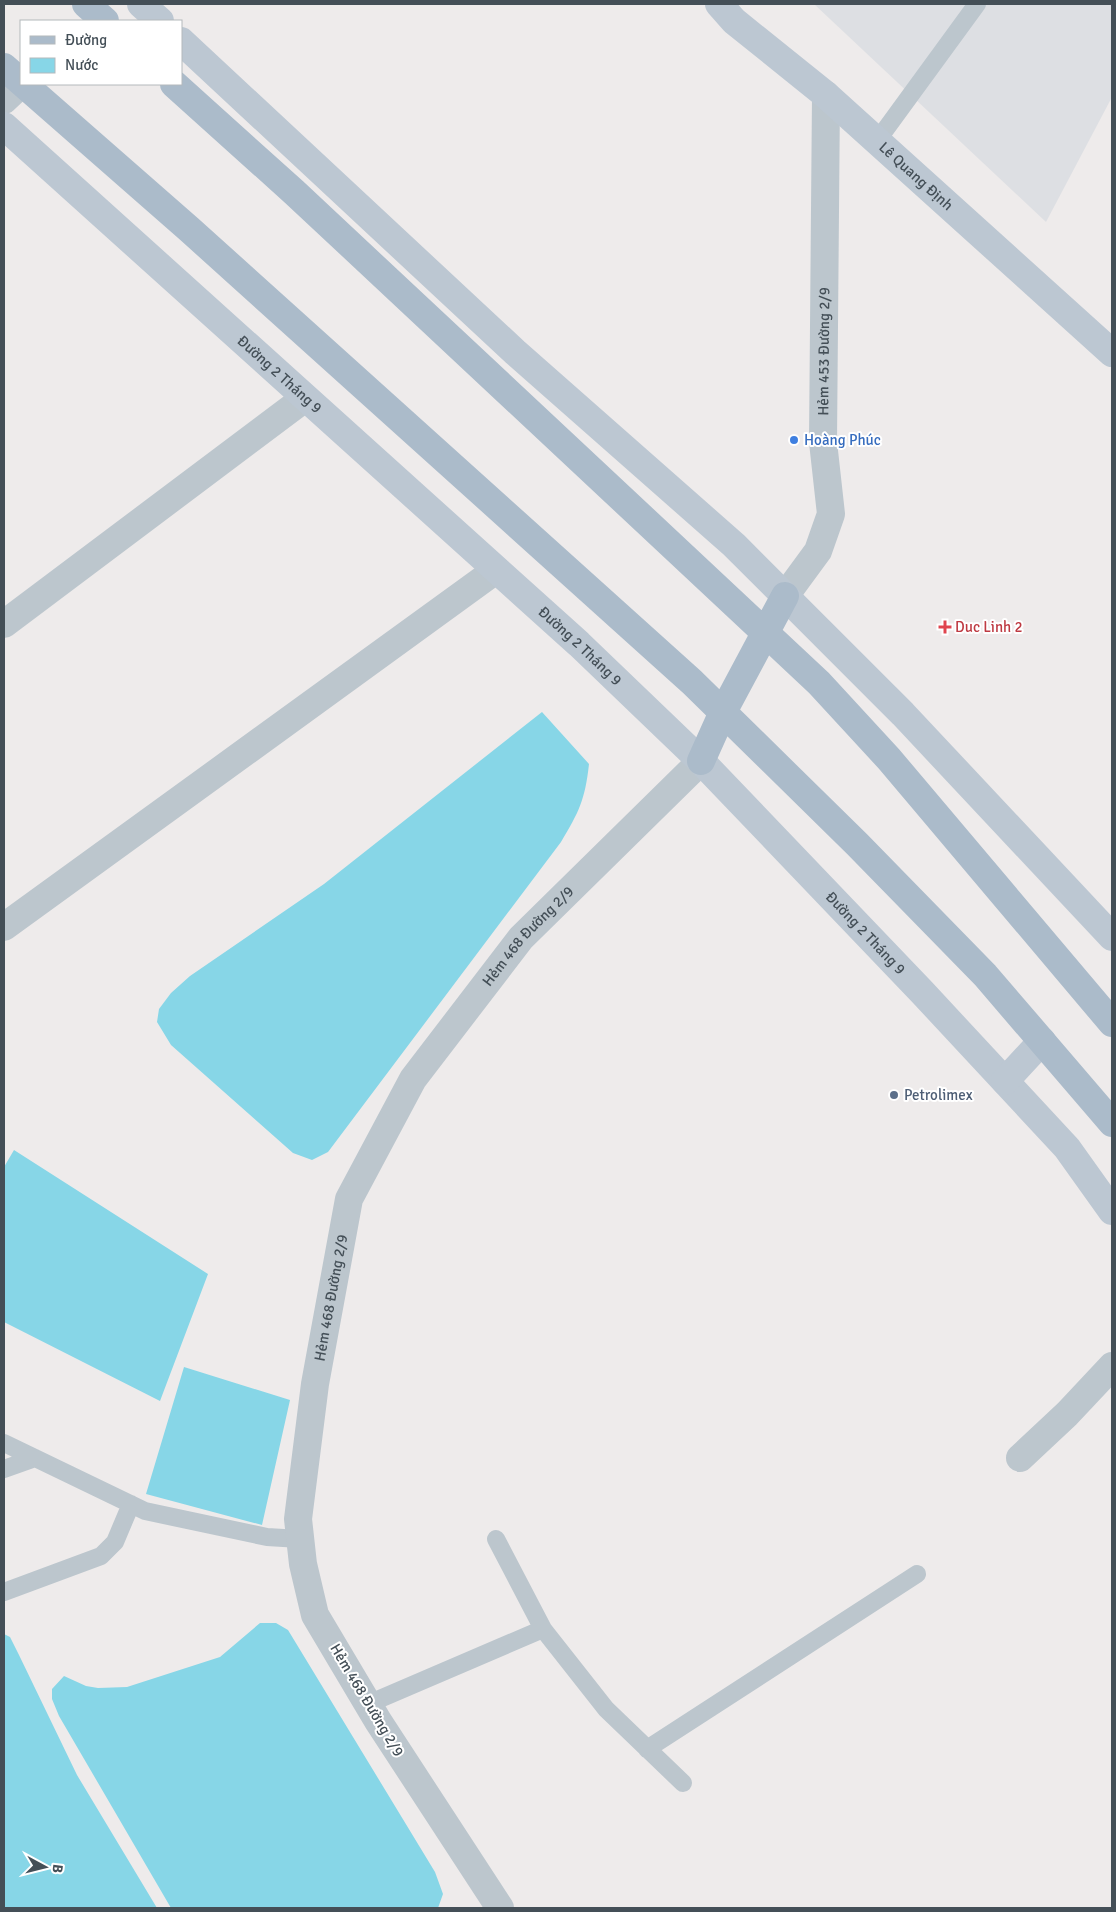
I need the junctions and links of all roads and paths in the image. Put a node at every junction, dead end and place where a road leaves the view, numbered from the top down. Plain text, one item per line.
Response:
1 (141, 4) edge
2 (719, 4) edge
3 (978, 4) edge
4 (159, 20) edge
5 (182, 42) edge
6 (4, 67) edge
7 (20, 83) edge
8 (20, 85) edge
9 (22, 85) edge
10 (175, 85) edge
11 (826, 95) junction
12 (4, 100) edge
13 (4, 126) edge
14 (877, 141) junction
15 (1112, 353) edge
16 (305, 398) junction
17 (496, 570) junction
18 (785, 596) junction
19 (4, 624) edge
20 (766, 633) junction
21 (723, 712) junction
22 (701, 760) junction
23 (4, 927) edge
24 (1112, 937) edge
25 (1112, 1023) edge
26 (1042, 1041) junction
27 (1005, 1081) junction
28 (1112, 1123) edge
29 (1112, 1211) edge
30 (1112, 1366) edge
31 (4, 1443) edge
32 (35, 1458) junction
33 (1020, 1458) dead end
34 (4, 1469) edge
35 (131, 1504) junction
36 (300, 1538) junction
37 (496, 1539) dead end
38 (917, 1574) dead end
39 (4, 1592) edge
40 (544, 1629) junction
41 (368, 1704) junction
42 (647, 1749) junction
43 (683, 1784) dead end
44 (500, 1908) edge

1 - 4 main road
2 - 11 main road, Lê Quang Định
3 - 14 lane
5 - 18 main road
6 - 7 main road
8 - 12 street
9 - 21 main road
10 - 20 main road
11 - 14 main road, Lê Quang Định
11 - 18 street, Hẻm 453 Đường 2/9
13 - 16 main road, Đường 2 Tháng 9
14 - 15 main road, Lê Quang Định
16 - 17 main road, Đường 2 Tháng 9
16 - 19 street
17 - 22 main road, Đường 2 Tháng 9
17 - 23 street
18 - 20 main road
18 - 24 main road
20 - 21 main road
20 - 25 main road
21 - 22 main road
21 - 26 main road
22 - 27 main road, Đường 2 Tháng 9
22 - 36 street, Hẻm 468 Đường 2/9
26 - 27 main road
26 - 28 main road
27 - 29 main road, Đường 2 Tháng 9
30 - 33 street
31 - 32 lane
32 - 34 lane
32 - 35 lane
35 - 36 lane
35 - 39 lane
36 - 41 street, Hẻm 468 Đường 2/9
37 - 40 lane
38 - 42 lane
40 - 41 lane
40 - 42 lane
41 - 44 street, Hẻm 468 Đường 2/9
42 - 43 lane

